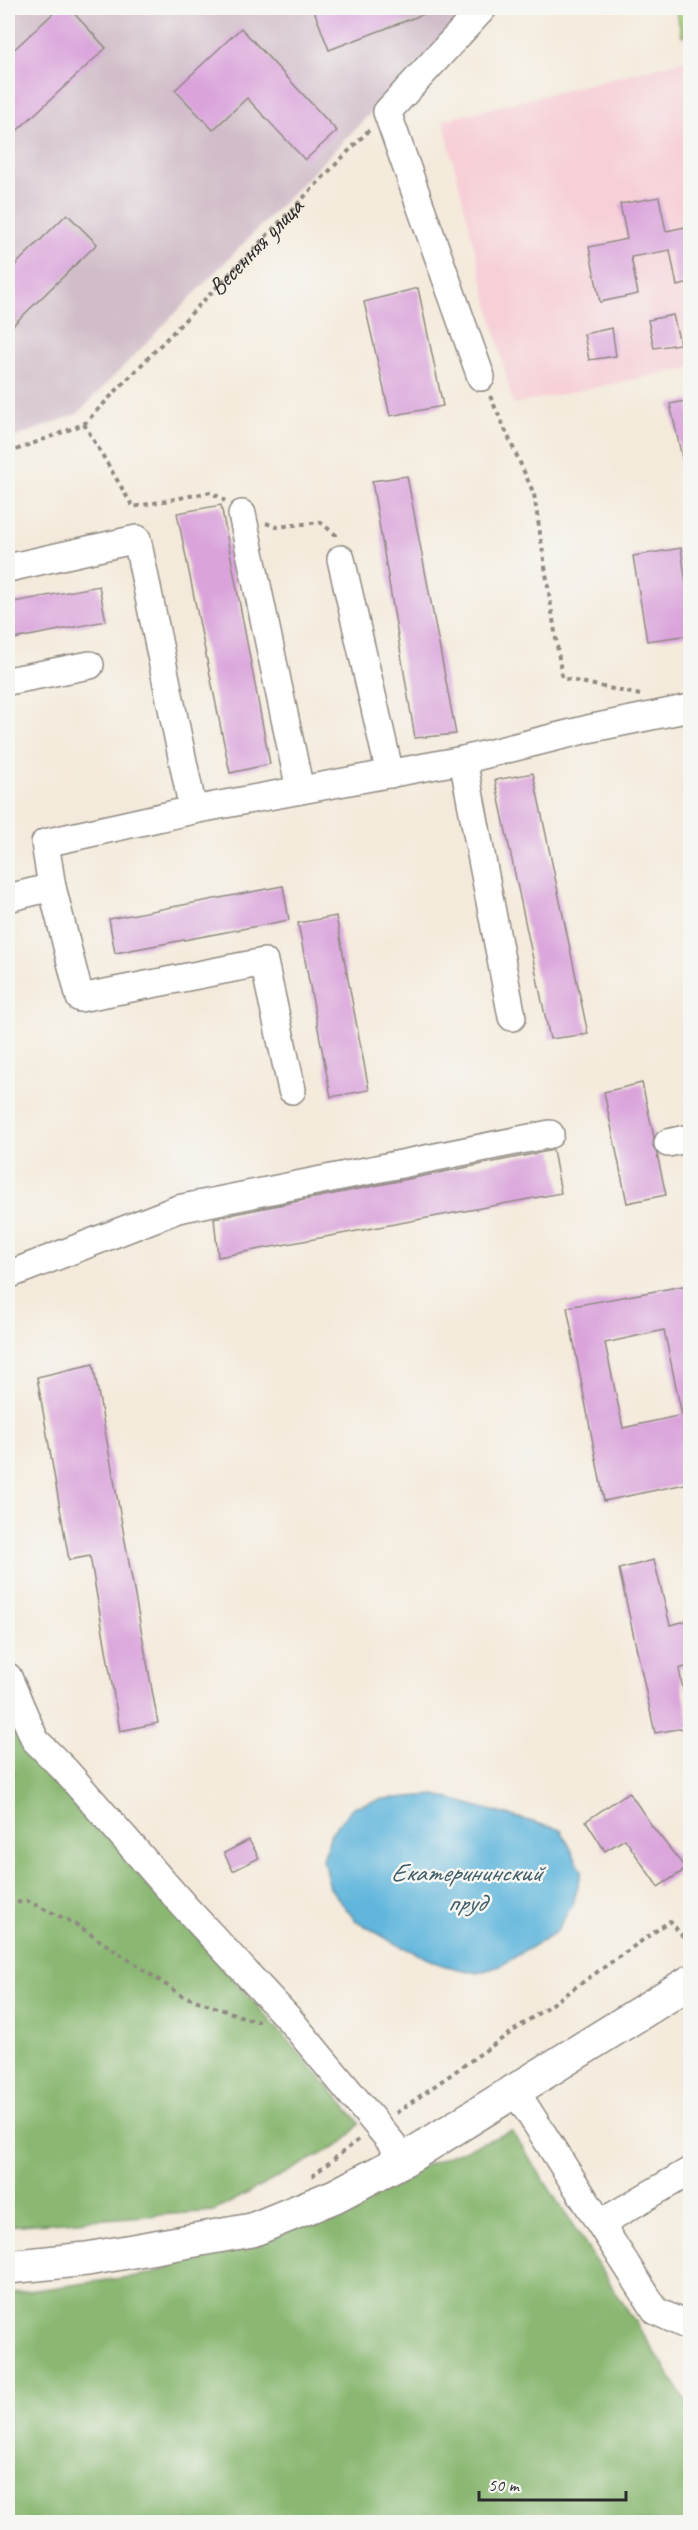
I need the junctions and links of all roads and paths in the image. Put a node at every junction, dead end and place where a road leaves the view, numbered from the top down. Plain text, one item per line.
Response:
1 (483, 8) edge
2 (387, 112) junction
3 (481, 377) joint
4 (84, 424) junction
5 (8, 453) edge
6 (242, 514) junction
7 (341, 559) joint
8 (8, 568) edge
9 (90, 665) dead end
10 (8, 681) edge
11 (644, 695) dead end
12 (690, 708) edge
13 (463, 760) junction
14 (390, 774) junction
15 (300, 790) junction
16 (193, 810) junction
17 (52, 887) junction
18 (8, 898) edge
19 (512, 1017) dead end
20 (292, 1090) dead end
21 (550, 1134) dead end
22 (8, 1275) edge
23 (8, 1677) edge
24 (8, 1904) edge
25 (690, 1945) edge
26 (690, 1982) edge
27 (290, 2020) junction
28 (516, 2092) junction
29 (378, 2126) junction
30 (405, 2159) junction
31 (690, 2171) edge
32 (311, 2176) dead end
33 (601, 2223) junction
34 (8, 2267) edge
35 (690, 2327) edge

1 - 2 street
2 - 3 street
2 - 4 path, Весенняя улица
3 - 11 path
4 - 5 path, Весенняя улица
4 - 6 path
6 - 7 path
6 - 15 street
7 - 14 street
8 - 16 street
9 - 10 street
12 - 13 street
13 - 14 street
13 - 19 street
14 - 15 street
15 - 16 street
16 - 17 street
17 - 18 street
17 - 20 street
21 - 22 street
23 - 27 street
24 - 27 path
25 - 29 path
26 - 28 main road
27 - 29 street
28 - 30 main road
28 - 33 street
29 - 30 street
29 - 32 path
30 - 34 main road
31 - 33 street
33 - 35 street

